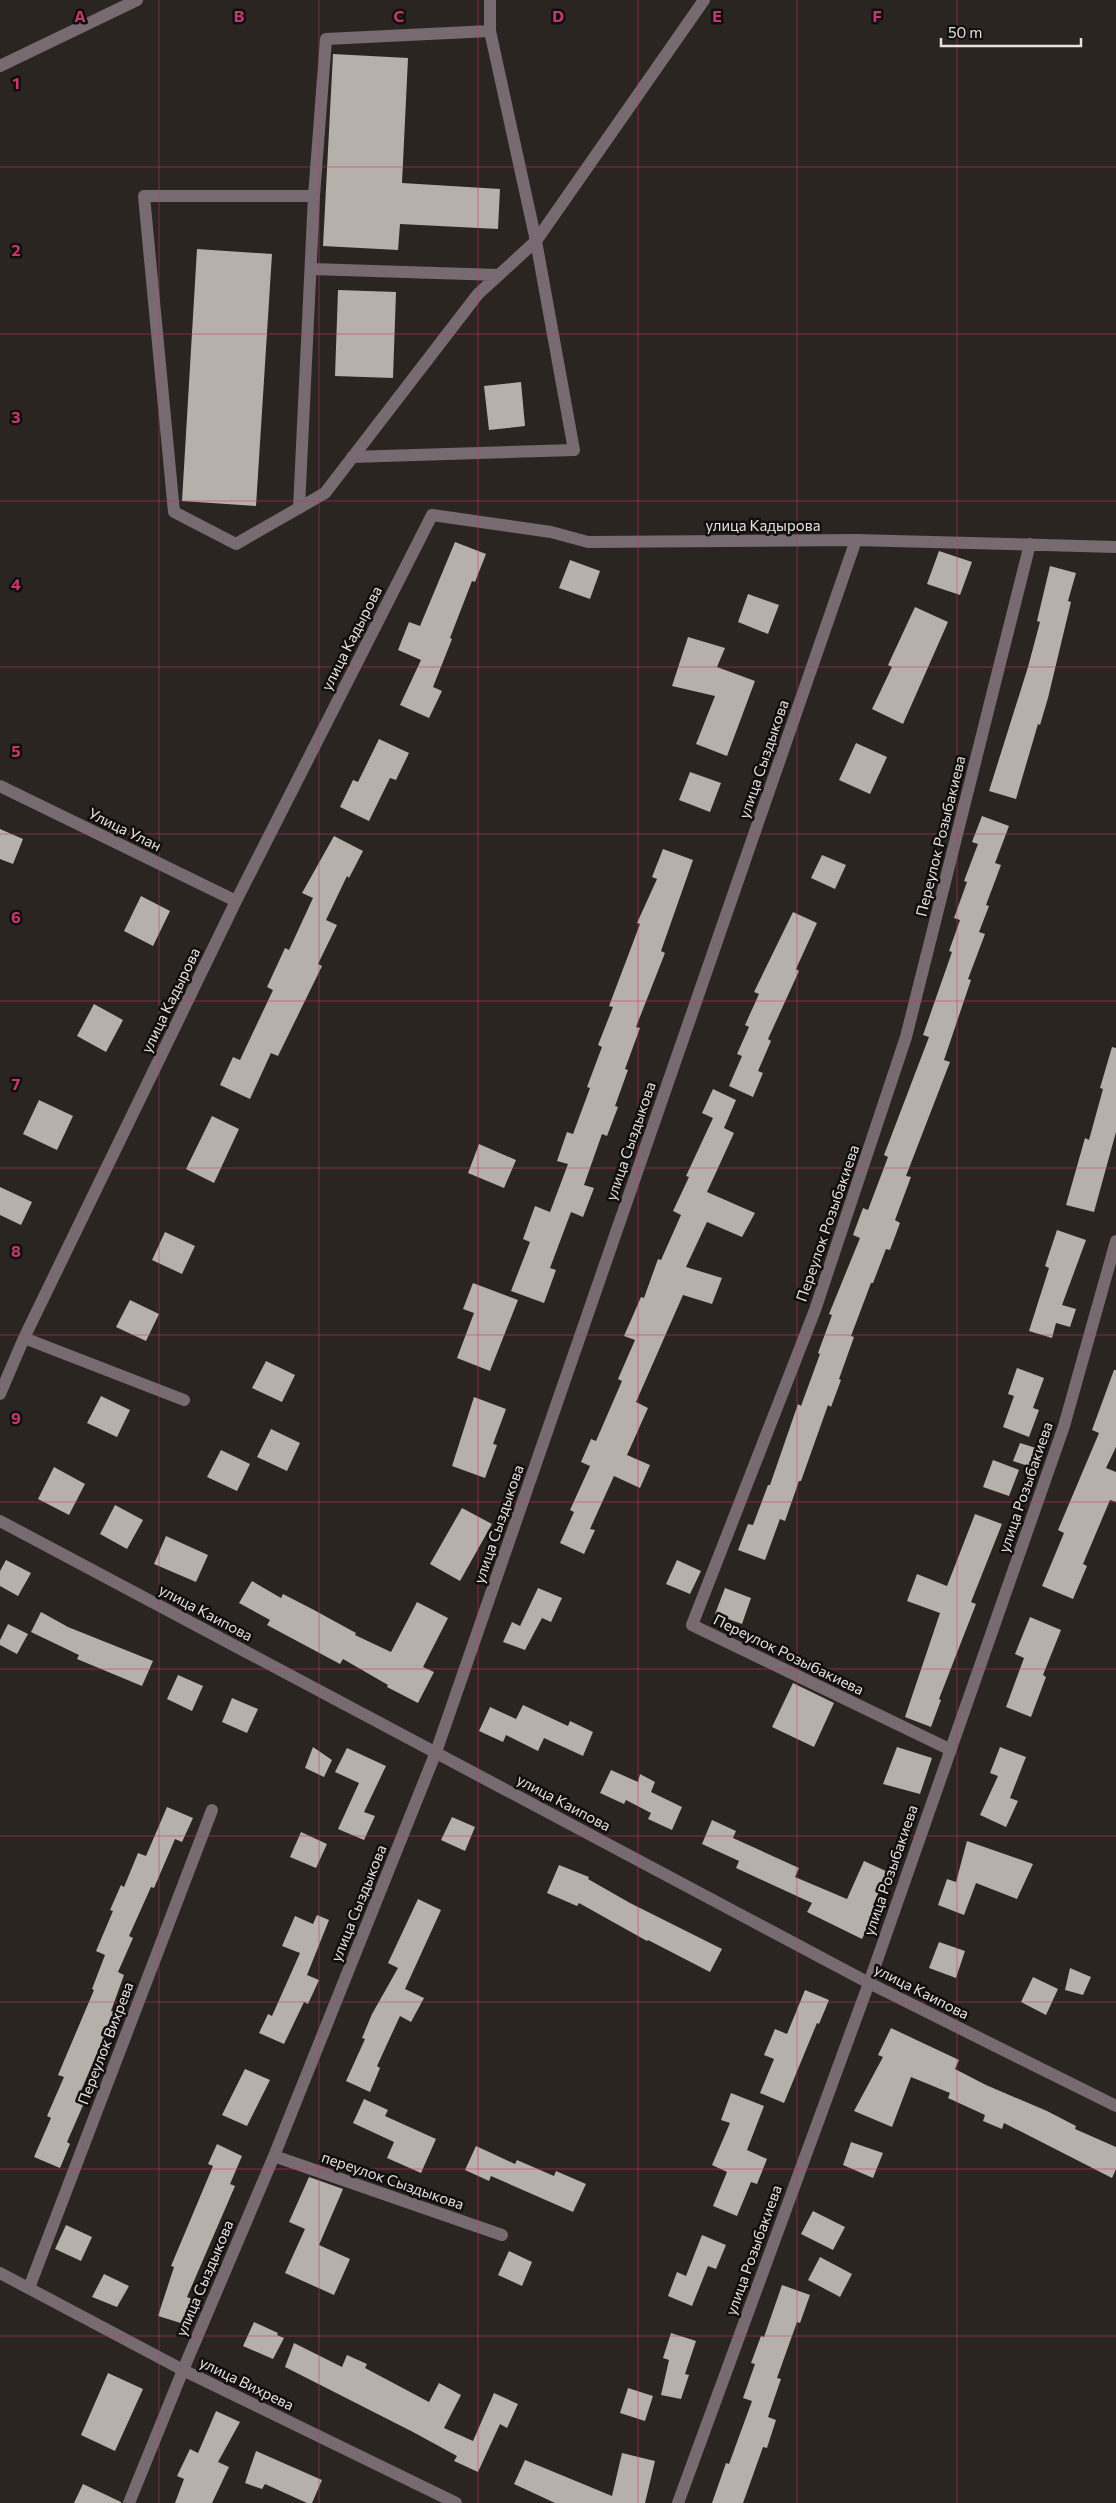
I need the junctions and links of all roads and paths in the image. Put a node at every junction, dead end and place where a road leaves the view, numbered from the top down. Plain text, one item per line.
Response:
1 (137, 0) edge
2 (490, 0) edge
3 (704, 0) edge
4 (490, 31) junction
5 (0, 66) edge
6 (314, 196) junction
7 (536, 241) junction
8 (310, 269) junction
9 (499, 275) junction
10 (352, 457) junction
11 (299, 508) junction
12 (856, 540) junction
13 (1030, 544) junction
14 (1116, 547) edge
15 (0, 786) edge
16 (236, 901) junction
17 (1116, 1241) edge
18 (24, 1338) junction
19 (0, 1394) edge
20 (184, 1400) dead end
21 (0, 1521) edge
22 (949, 1749) junction
23 (436, 1752) junction
24 (212, 1810) dead end
25 (869, 1983) junction
26 (1116, 2106) edge
27 (274, 2156) junction
28 (502, 2235) dead end
29 (0, 2273) edge
30 (28, 2288) junction
31 (182, 2370) junction
32 (129, 2503) edge
33 (456, 2503) edge
34 (678, 2503) edge

1 - 5 street
2 - 4 street
3 - 7 street
4 - 6 street
4 - 7 street
6 - 8 street
6 - 11 street
7 - 9 street
7 - 10 street
8 - 9 street
8 - 11 street
9 - 10 street
10 - 11 street
12 - 13 street, улица Кадырова
12 - 16 street, улица Кадырова
12 - 23 street, улица Сыздыкова
13 - 14 street, улица Кадырова
13 - 22 street, Переулок Розыбакиева
15 - 16 street, Улица Улан
16 - 18 street, улица Кадырова
17 - 22 street, улица Розыбакиева
18 - 19 street, улица Кадырова
18 - 20 street
21 - 23 street, улица Каипова
22 - 25 street, улица Розыбакиева
23 - 25 street, улица Каипова
23 - 27 street, улица Сыздыкова
24 - 30 street, Переулок Вихрева
25 - 26 street, улица Каипова
25 - 34 street, улица Розыбакиева
27 - 28 street, переулок Сыздыкова
27 - 31 street, улица Сыздыкова
29 - 30 street, улица Вихрева
30 - 31 street, улица Вихрева
31 - 32 street, улица Сыздыкова
31 - 33 street, улица Вихрева

